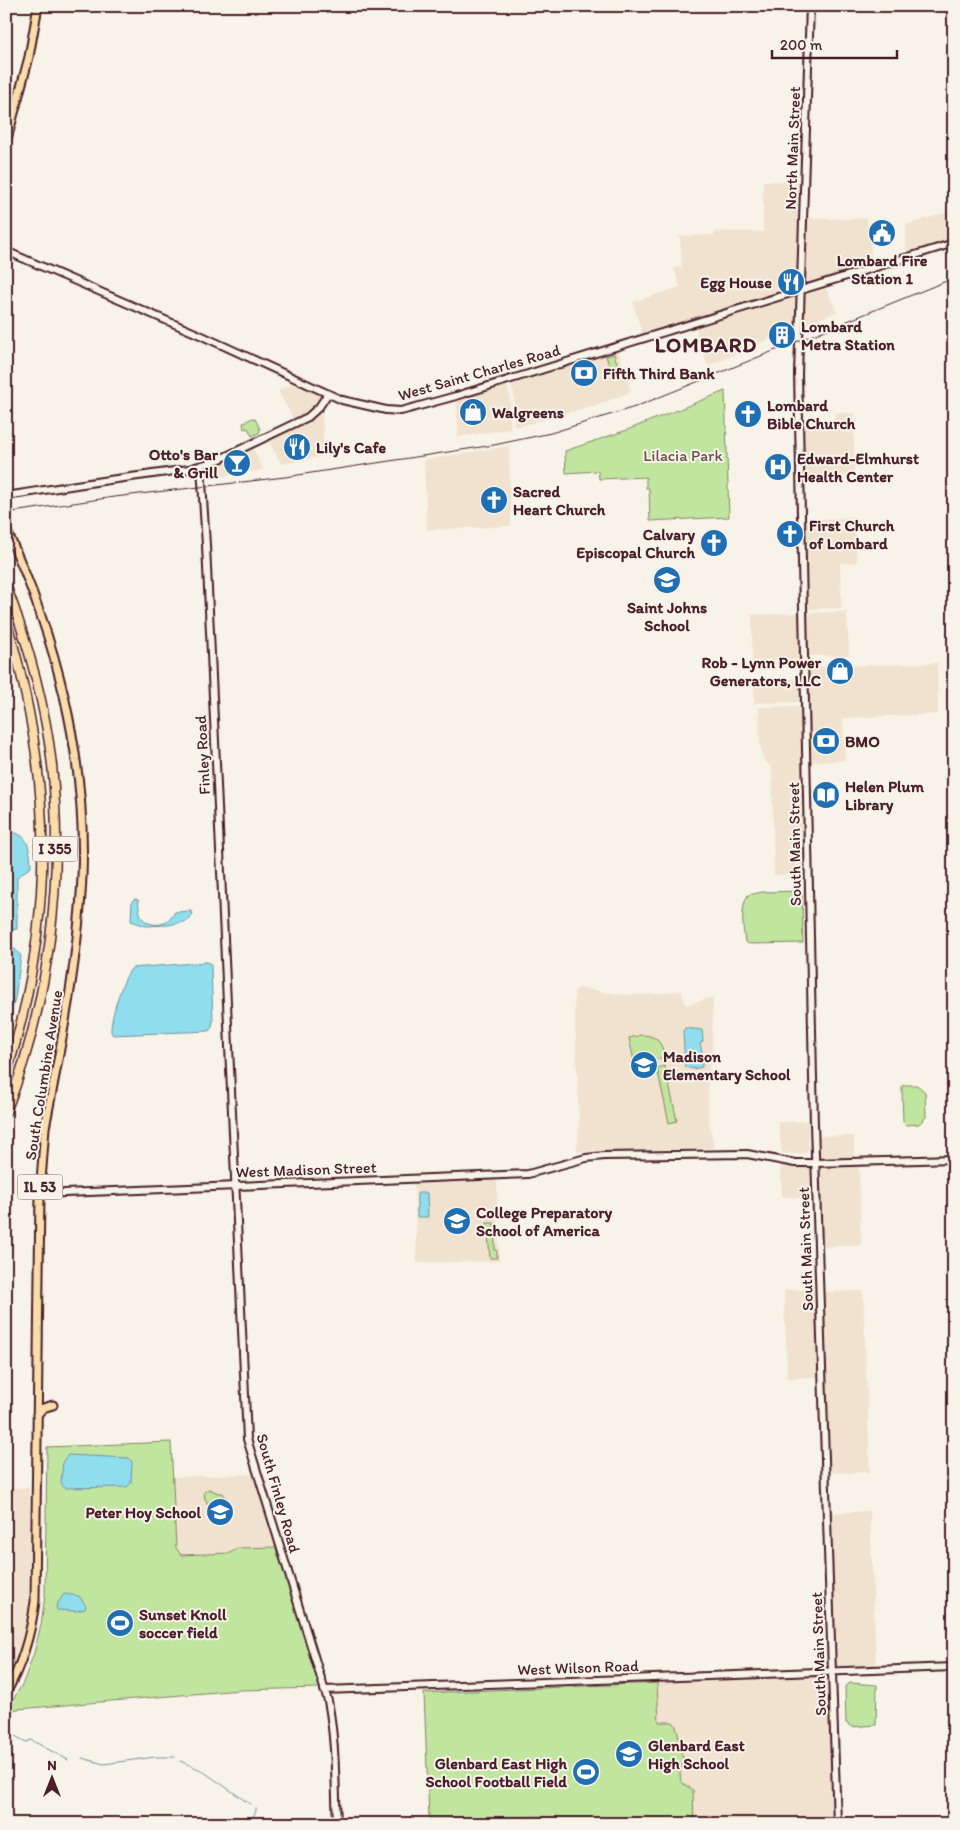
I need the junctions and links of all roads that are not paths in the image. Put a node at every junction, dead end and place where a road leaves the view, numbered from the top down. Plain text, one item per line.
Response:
1 (38, 6) edge
2 (810, 6) edge
3 (6, 143) edge
4 (954, 243) edge
5 (6, 251) edge
6 (801, 290) junction
7 (327, 395) junction
8 (201, 466) junction
9 (6, 496) edge
10 (6, 529) edge
11 (6, 585) edge
12 (6, 620) edge
13 (229, 1043) joint
14 (6, 1076) edge
15 (6, 1112) edge
16 (954, 1159) edge
17 (815, 1163) junction
18 (235, 1185) junction
19 (40, 1194) junction
20 (37, 1397) junction
21 (36, 1416) junction
22 (954, 1667) edge
23 (833, 1672) junction
24 (324, 1690) junction
25 (6, 1693) edge
26 (337, 1824) edge
27 (836, 1824) edge

1 - 3 main road
2 - 6 main road, North Main Street
4 - 6 main road, West Saint Charles Road
5 - 7 main road, West Saint Charles Road
6 - 7 main road, West Saint Charles Road
6 - 17 main road, South Main Street
7 - 8 main road
8 - 9 main road
8 - 13 main road, Finley Road
10 - 19 main road, South Columbine Avenue / IL 53
11 - 15 highway, I 355
12 - 14 highway, I 355
13 - 18 main road, South Finley Road
16 - 17 main road
17 - 18 main road, West Madison Street
17 - 23 main road, South Main Street
18 - 19 main road, West Madison Street
18 - 24 main road, South Finley Road
19 - 20 main road, South Columbine Avenue / IL 53
20 - 21 main road, South Columbine Avenue / IL 53
20 - 21 main road
21 - 25 main road, South Columbine Avenue / IL 53
22 - 23 main road, West Wilson Road
23 - 24 main road, West Wilson Road
23 - 27 main road, South Main Street
24 - 26 main road, South Finley Road

